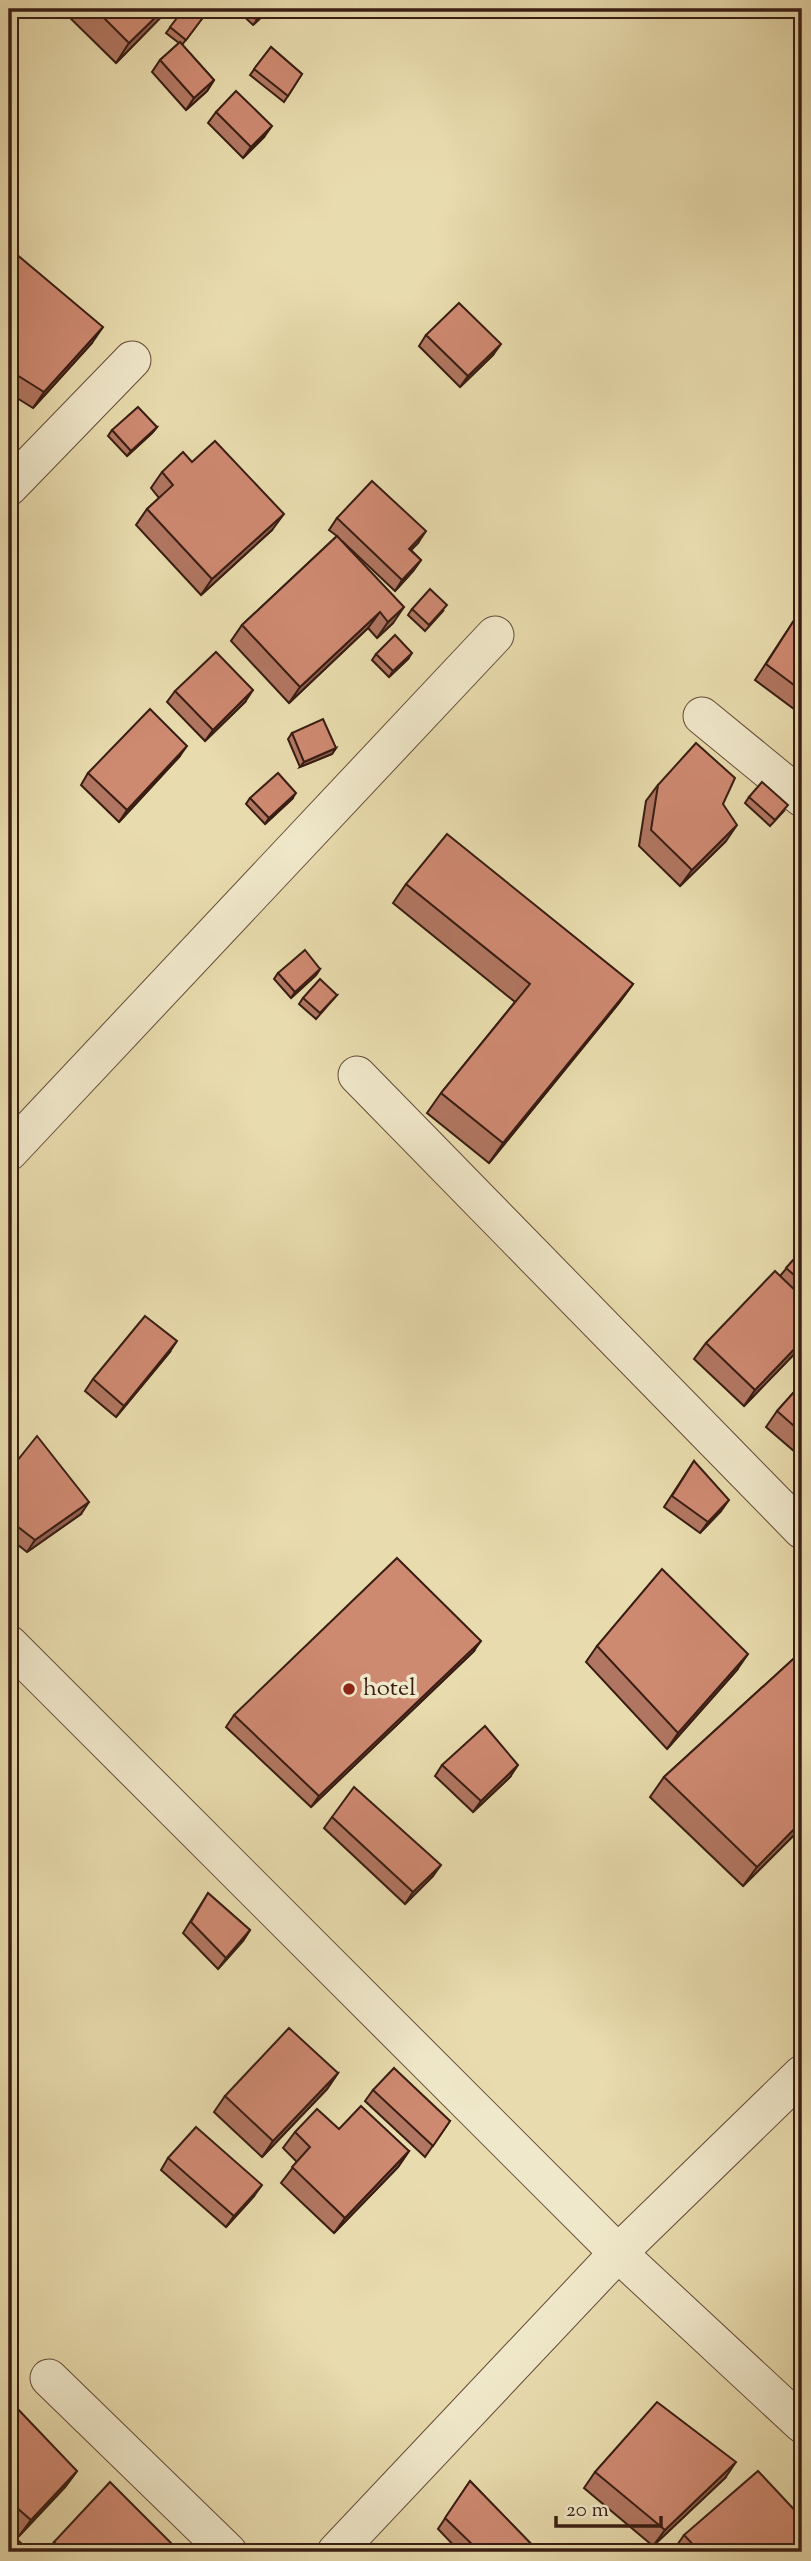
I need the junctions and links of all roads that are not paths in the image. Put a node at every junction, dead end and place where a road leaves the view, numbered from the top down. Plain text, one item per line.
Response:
1 (132, 360) dead end
2 (9, 487) edge
3 (495, 635) dead end
4 (702, 716) dead end
5 (802, 798) edge
6 (357, 1075) dead end
7 (9, 1153) edge
8 (802, 1530) edge
9 (9, 1644) edge
10 (802, 2074) edge
11 (618, 2253) junction
12 (49, 2378) dead end
13 (802, 2424) edge
14 (228, 2552) edge
15 (336, 2552) edge

1 - 2 street
3 - 7 street
4 - 5 street
6 - 8 street
9 - 11 street
10 - 11 street
11 - 13 street
11 - 15 street
12 - 14 street

